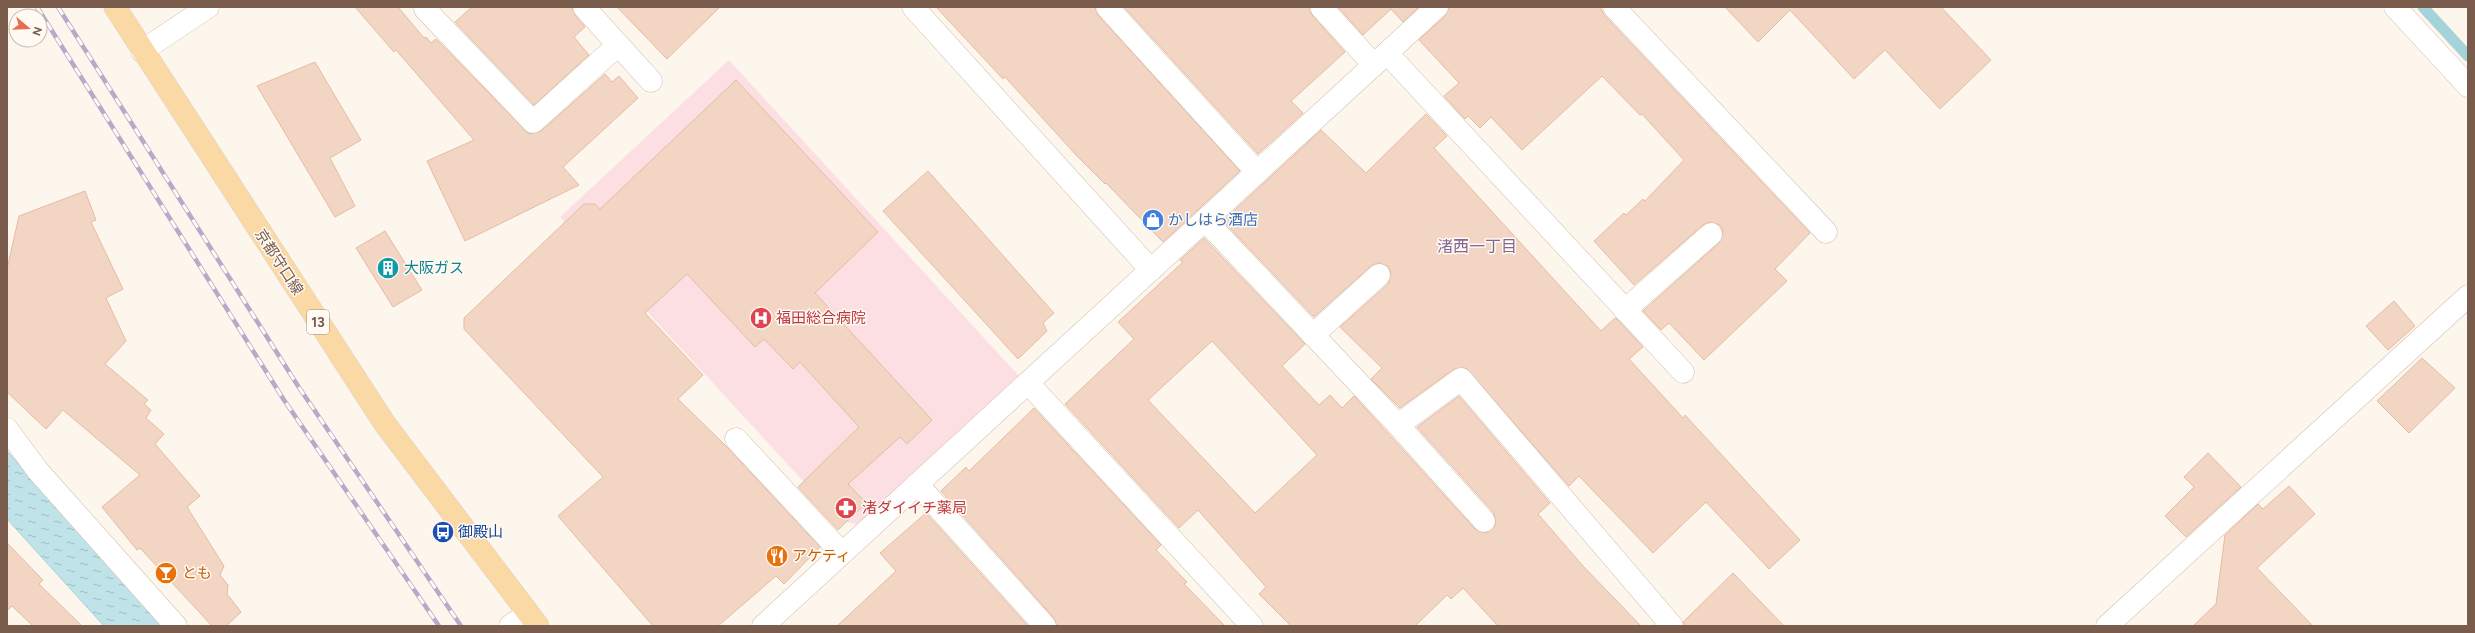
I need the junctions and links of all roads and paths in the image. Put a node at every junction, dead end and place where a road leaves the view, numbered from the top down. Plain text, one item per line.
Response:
1 (115, 7) edge
2 (208, 7) edge
3 (427, 7) edge
4 (584, 7) edge
5 (913, 7) edge
6 (1107, 7) edge
7 (1321, 7) edge
8 (1437, 7) edge
9 (1614, 7) edge
10 (2395, 7) edge
11 (618, 45) junction
12 (142, 51) junction
13 (1381, 59) junction
14 (651, 81) dead end
15 (2468, 86) edge
16 (1257, 172) junction
17 (1205, 220) junction
18 (1826, 232) dead end
19 (1711, 234) dead end
20 (1151, 270) junction
21 (1379, 275) dead end
22 (2468, 296) edge
23 (1625, 310) junction
24 (1313, 335) junction
25 (1683, 372) dead end
26 (1028, 382) junction
27 (1398, 425) junction
28 (7, 429) edge
29 (736, 439) dead end
30 (917, 484) junction
31 (1484, 521) dead end
32 (842, 553) junction
33 (525, 622) edge
34 (176, 626) edge
35 (763, 626) edge
36 (1045, 626) edge
37 (1252, 626) edge
38 (1672, 626) edge
39 (2107, 626) edge

1 - 12 main road, 京都守口線 / 13
2 - 12 street
3 - 11 street
4 - 11 street
5 - 20 street
6 - 16 street
7 - 13 street
8 - 13 street
9 - 18 street
10 - 15 street
11 - 14 street
12 - 33 main road, 京都守口線 / 13
13 - 16 street
13 - 23 street
16 - 17 street
17 - 20 street
17 - 24 street
19 - 23 street
20 - 26 street
21 - 24 street
22 - 39 street
23 - 25 street
24 - 27 street
26 - 30 street
26 - 37 street
27 - 31 street
27 - 38 street
28 - 34 street
29 - 32 street
30 - 32 street
30 - 36 street
32 - 35 street

